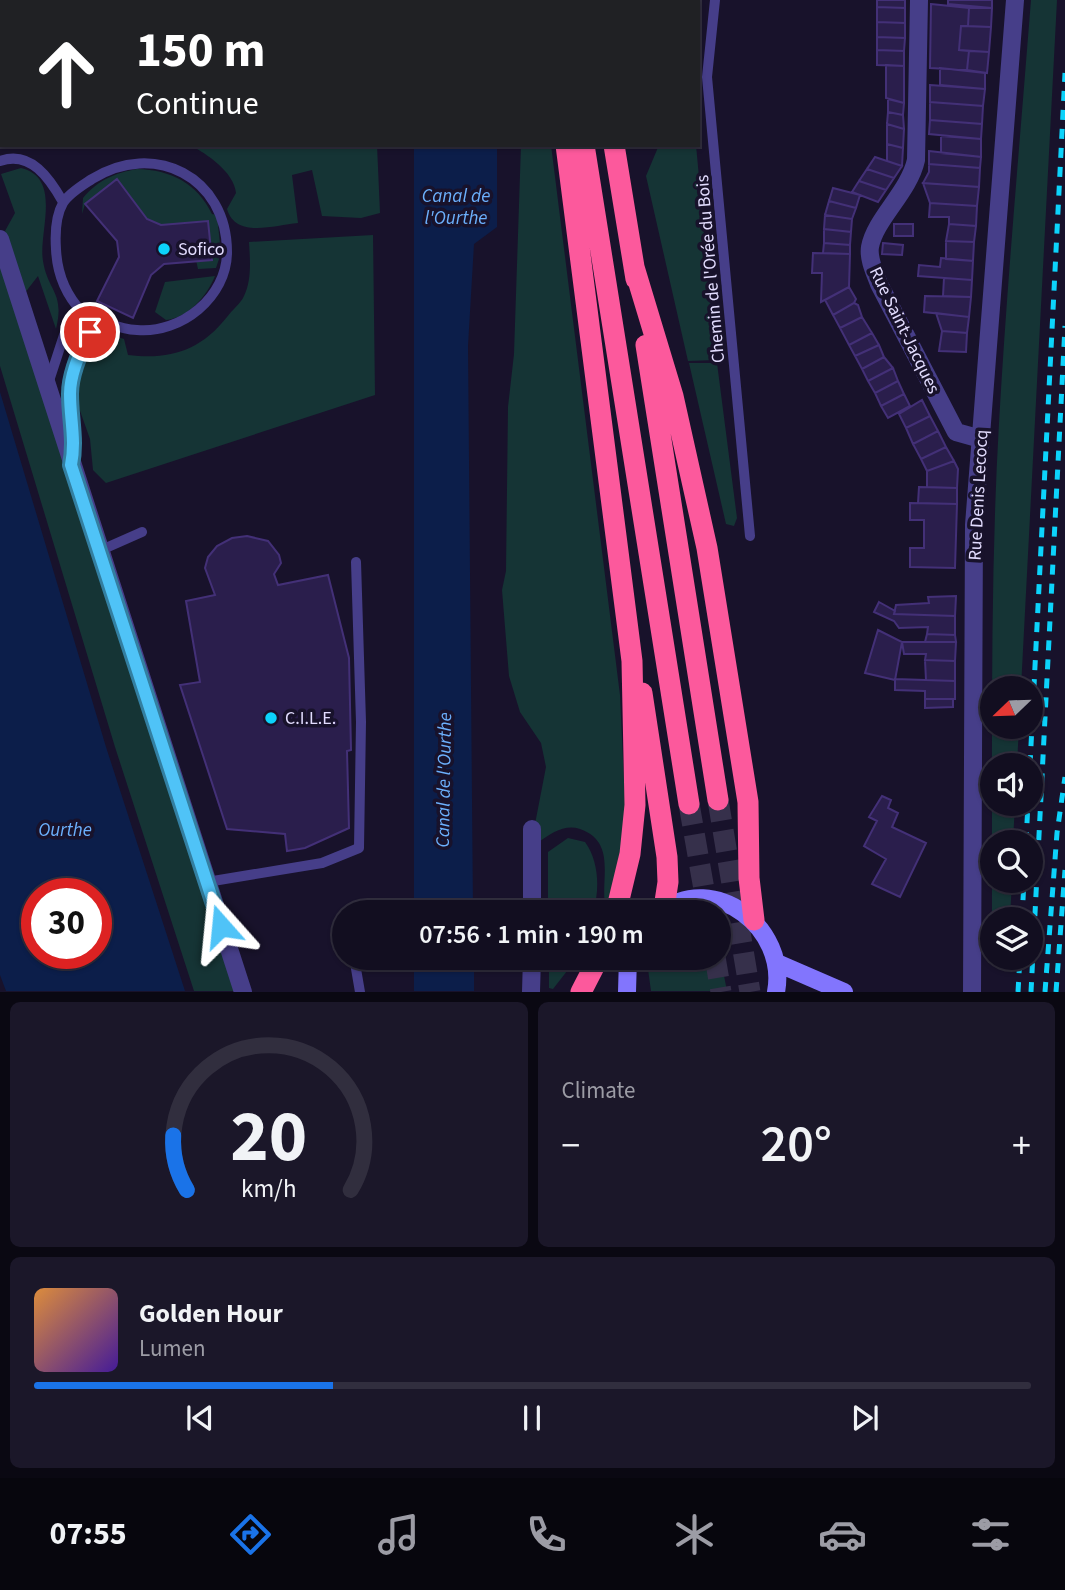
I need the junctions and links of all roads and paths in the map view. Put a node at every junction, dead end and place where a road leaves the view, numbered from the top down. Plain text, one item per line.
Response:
1 (715, 0) edge
2 (919, 0) edge
3 (1015, 0) edge
4 (566, 147) edge
5 (584, 147) edge
6 (614, 147) edge
7 (0, 161) edge
8 (64, 202) junction
9 (0, 239) edge
10 (634, 267) junction
11 (82, 312) junction
12 (90, 332) dead end
13 (46, 388) junction
14 (981, 439) junction
15 (71, 465) junction
16 (142, 532) dead end
17 (750, 536) dead end
18 (99, 551) junction
19 (356, 562) dead end
20 (632, 662) junction
21 (718, 800) tunnel mouth
22 (689, 804) tunnel mouth
23 (532, 829) dead end
24 (207, 882) junction
25 (532, 900) edge
26 (619, 900) edge
27 (664, 900) edge
28 (731, 905) edge
29 (754, 920) junction
30 (777, 963) junction
31 (356, 970) edge
32 (532, 970) edge
33 (592, 970) edge
34 (623, 970) edge
35 (626, 970) edge
36 (243, 992) edge
37 (360, 992) edge
38 (531, 992) edge
39 (581, 992) edge
40 (611, 992) edge
41 (627, 992) edge
42 (776, 992) edge
43 (844, 992) edge
44 (972, 992) edge

1 - 17 lane, Chemin de l'Orée du Bois
2 - 14 street, Rue Saint-Jacques
3 - 14 street, Rue Denis Lecocq
4 - 20 highway
5 - 22 highway
6 - 10 highway
7 - 8 lane
8 - 11 lane
8 - 11 lane
9 - 13 street
10 - 21 highway
10 - 29 highway
11 - 13 lane
12 - 15 lane
13 - 15 street
14 - 44 street, Rue Denis Lecocq
15 - 18 street
16 - 18 lane
18 - 24 street
19 - 24 lane
20 - 26 highway
20 - 27 highway
23 - 25 street
24 - 36 street
28 - 29 main road
29 - 30 main road
30 - 42 main road
30 - 43 main road
31 - 37 lane
32 - 38 street
33 - 39 highway
34 - 40 main road
35 - 41 main road

